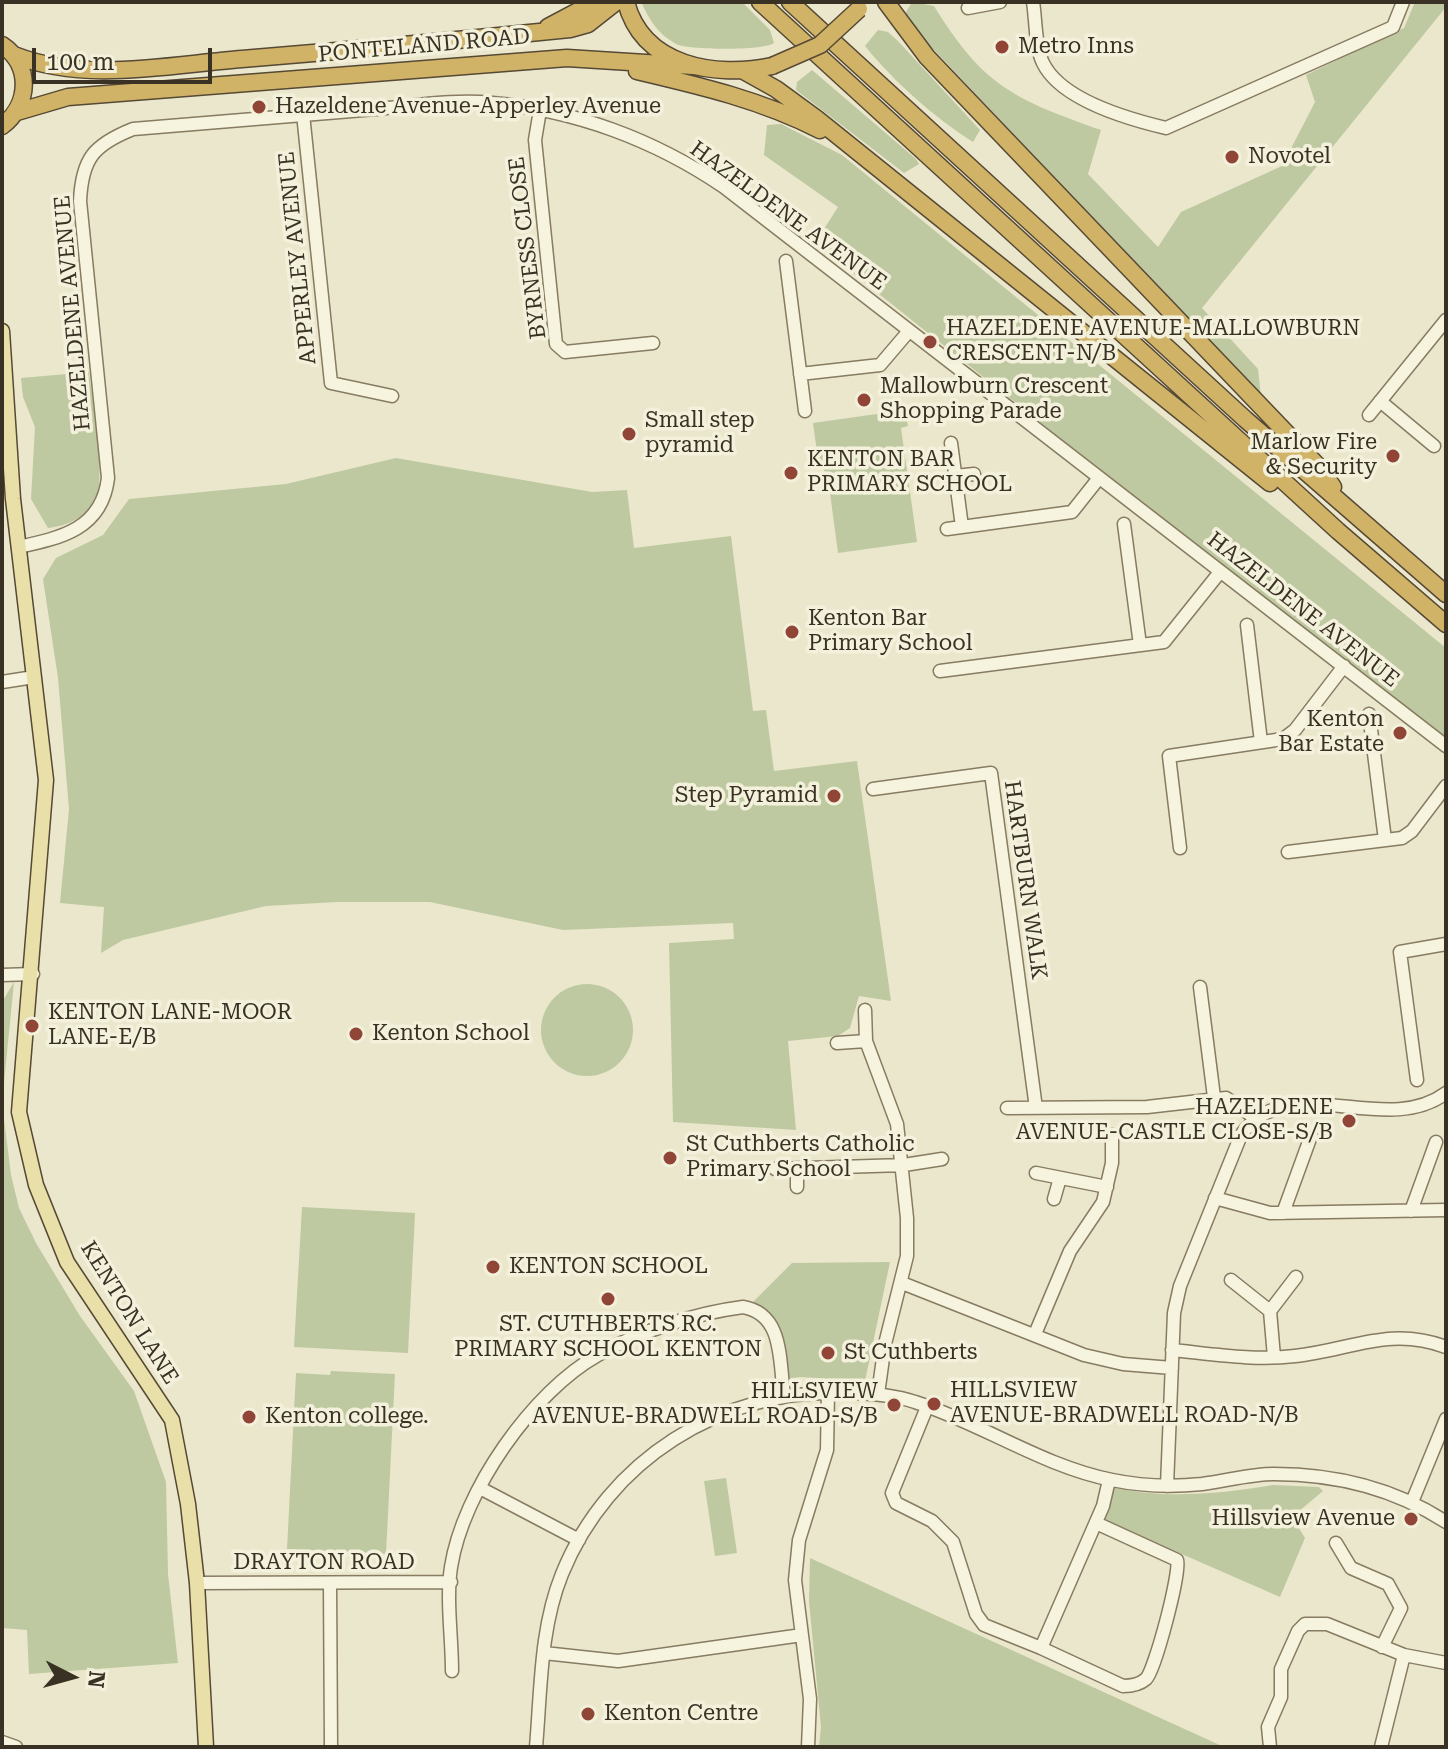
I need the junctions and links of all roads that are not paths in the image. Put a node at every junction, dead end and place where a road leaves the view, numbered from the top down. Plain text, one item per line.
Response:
1 (595, 2) edge
2 (616, 2) edge
3 (626, 2) edge
4 (760, 2) edge
5 (790, 2) edge
6 (886, 2) edge
7 (1000, 2) edge
8 (1033, 2) edge
9 (1403, 2) edge
10 (860, 5) edge
11 (968, 8) dead end
12 (536, 32) junction
13 (8, 50) edge
14 (587, 59) junction
15 (693, 66) junction
16 (742, 70) junction
17 (540, 110) junction
18 (17, 112) junction
19 (303, 114) junction
20 (2, 126) edge
21 (850, 145) junction
22 (786, 261) dead end
23 (1446, 320) edge
24 (640, 329) dead end
25 (2, 331) edge
26 (909, 331) junction
27 (800, 374) junction
28 (392, 396) dead end
29 (1380, 401) junction
30 (805, 411) dead end
31 (1369, 415) dead end
32 (5, 418) edge
33 (951, 443) dead end
34 (1434, 446) dead end
35 (974, 474) dead end
36 (955, 476) junction
37 (1099, 478) junction
38 (1353, 514) junction
39 (1124, 524) dead end
40 (962, 527) junction
41 (947, 529) dead end
42 (1338, 531) junction
43 (18, 547) junction
44 (1220, 572) junction
45 (1446, 594) edge
46 (1446, 624) edge
47 (1247, 625) dead end
48 (1140, 645) junction
49 (1344, 666) junction
50 (940, 671) dead end
51 (34, 677) junction
52 (2, 682) edge
53 (1369, 714) dead end
54 (1261, 742) junction
55 (1446, 746) edge
56 (1446, 786) edge
57 (873, 789) dead end
58 (1385, 840) junction
59 (1180, 848) dead end
60 (1288, 852) dead end
61 (1446, 944) edge
62 (33, 974) junction
63 (2, 975) edge
64 (1200, 987) dead end
65 (865, 1010) dead end
66 (866, 1041) junction
67 (837, 1043) dead end
68 (1417, 1080) dead end
69 (1446, 1093) edge
70 (1214, 1097) junction
71 (1007, 1108) dead end
72 (1036, 1108) junction
73 (1254, 1117) junction
74 (1112, 1135) dead end
75 (1311, 1136) dead end
76 (1436, 1142) dead end
77 (942, 1159) dead end
78 (904, 1165) junction
79 (797, 1168) junction
80 (775, 1169) dead end
81 (1036, 1173) dead end
82 (1060, 1178) junction
83 (797, 1187) dead end
84 (1107, 1187) junction
85 (1215, 1198) junction
86 (1054, 1199) dead end
87 (1446, 1210) edge
88 (1411, 1211) junction
89 (1283, 1213) junction
90 (1296, 1277) dead end
91 (1231, 1280) dead end
92 (902, 1283) junction
93 (1270, 1311) junction
94 (1035, 1334) junction
95 (1446, 1347) edge
96 (1172, 1350) junction
97 (1274, 1357) junction
98 (1172, 1368) junction
99 (828, 1392) junction
100 (784, 1394) junction
101 (878, 1394) junction
102 (927, 1407) junction
103 (1446, 1419) edge
104 (1432, 1457) junction
105 (1446, 1462) edge
106 (1109, 1480) junction
107 (1167, 1486) junction
108 (480, 1488) junction
109 (1412, 1502) junction
110 (1446, 1522) edge
111 (1096, 1523) junction
112 (579, 1540) junction
113 (1336, 1543) dead end
114 (451, 1582) junction
115 (197, 1583) junction
116 (330, 1583) junction
117 (802, 1635) junction
118 (1382, 1647) junction
119 (1041, 1648) junction
120 (544, 1653) junction
121 (1404, 1655) junction
122 (1446, 1663) edge
123 (452, 1671) dead end
124 (2, 1742) edge
125 (16, 1747) edge
126 (206, 1747) edge
127 (331, 1747) edge
128 (536, 1747) edge
129 (808, 1747) edge
130 (1270, 1747) edge
131 (1381, 1747) edge

1 - 12 highway
2 - 12 highway, PONTELAND ROAD
3 - 15 highway
4 - 42 highway
5 - 38 highway
6 - 38 highway
7 - 11 street
8 - 9 street
10 - 16 highway, bridge
12 - 13 highway, PONTELAND ROAD
13 - 18 highway
14 - 15 highway, PONTELAND ROAD
14 - 18 highway, PONTELAND ROAD
14 - 21 highway
15 - 16 highway, PONTELAND ROAD
16 - 21 highway
17 - 19 street, HAZELDENE AVENUE
17 - 24 street, BYRNESS CLOSE
17 - 26 street, HAZELDENE AVENUE
18 - 20 highway
19 - 28 street, APPERLEY AVENUE
19 - 43 street, HAZELDENE AVENUE
21 - 42 highway
22 - 27 street
23 - 29 street
25 - 32 main road, KENTON LANE
26 - 27 street
26 - 37 street, HAZELDENE AVENUE
27 - 30 street
29 - 31 street
29 - 34 street
32 - 43 main road, KENTON LANE
33 - 36 street
35 - 36 street
36 - 40 street
37 - 40 street
37 - 44 street, HAZELDENE AVENUE
38 - 45 highway
39 - 48 street
40 - 41 street
42 - 46 highway
43 - 51 main road, KENTON LANE
44 - 48 street
44 - 49 street, HAZELDENE AVENUE
47 - 54 street
48 - 50 street
49 - 54 street
49 - 55 street, HAZELDENE AVENUE
51 - 52 street
51 - 62 main road, KENTON LANE
53 - 58 street
54 - 59 street
56 - 58 street
57 - 72 street, HARTBURN WALK
58 - 60 street
61 - 68 street
62 - 63 street
62 - 115 main road, KENTON LANE
64 - 70 street
65 - 66 street
66 - 67 street
66 - 78 street
69 - 73 street
70 - 72 street
70 - 73 street
71 - 72 street
73 - 85 street
74 - 84 street
75 - 89 street
76 - 88 street
77 - 78 street
78 - 79 street
78 - 92 street
79 - 80 street
79 - 83 street
81 - 82 street
82 - 84 street
82 - 86 street
84 - 94 street
85 - 89 street
85 - 96 street
87 - 88 street
88 - 89 street
90 - 93 street
91 - 93 street
92 - 94 street
92 - 101 street
93 - 97 street
94 - 98 street
95 - 97 street
96 - 97 street
96 - 98 street
98 - 107 street
99 - 100 street
99 - 101 street
99 - 117 street
100 - 108 street
100 - 112 street
101 - 102 street
102 - 106 street
102 - 119 street
103 - 104 street
104 - 105 street
104 - 109 street
106 - 107 street
106 - 111 street
107 - 109 street
108 - 112 street
108 - 114 street
109 - 110 street
111 - 119 street
111 - 119 street
112 - 120 street
113 - 118 street
114 - 116 street, DRAYTON ROAD
114 - 123 street
115 - 116 street, DRAYTON ROAD
115 - 126 main road, KENTON LANE
116 - 127 street
117 - 120 street
117 - 129 street
118 - 121 street
118 - 130 street
120 - 128 street
121 - 122 street
121 - 131 street
124 - 125 street

